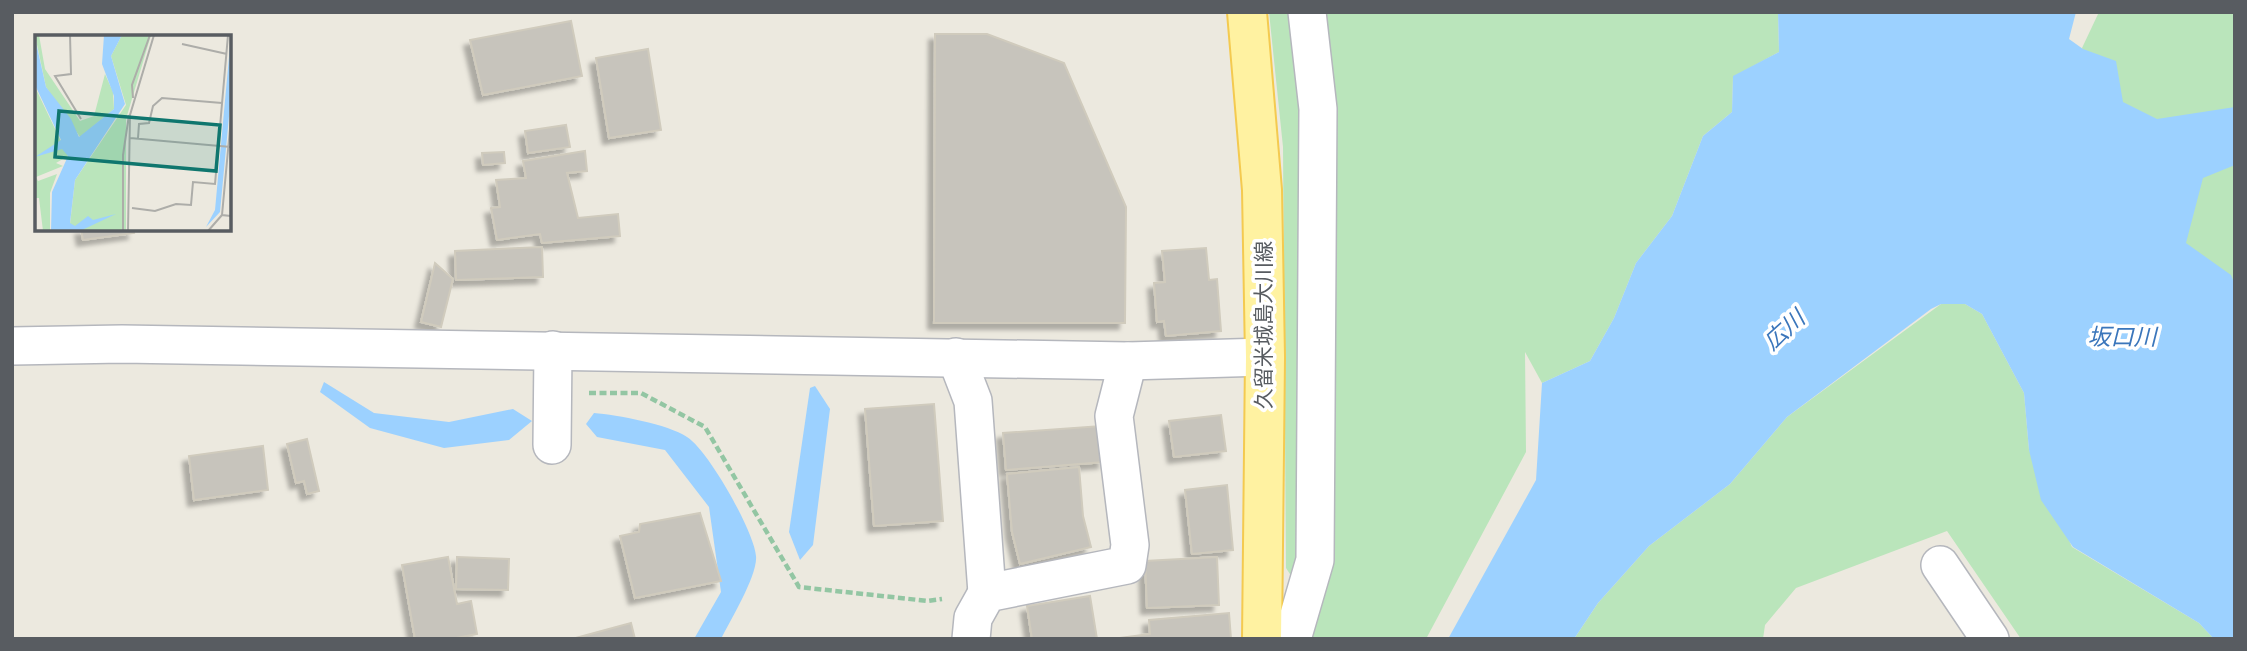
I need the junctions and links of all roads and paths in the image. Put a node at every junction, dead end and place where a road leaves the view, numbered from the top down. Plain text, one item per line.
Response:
1 (1247, 12) edge
2 (1307, 12) edge
3 (12, 346) edge
4 (553, 350) junction
5 (1265, 357) junction
6 (956, 358) junction
7 (1128, 361) junction
8 (553, 393) junction
9 (552, 445) dead end
10 (1940, 565) dead end
11 (987, 593) junction
12 (971, 639) edge
13 (1262, 639) edge
14 (1292, 639) edge
15 (1990, 639) edge

1 - 5 main road, 久留米城島大川線
2 - 14 street
3 - 4 street
4 - 6 street
4 - 8 street
5 - 7 street
5 - 13 main road, 久留米城島大川線
6 - 7 street
6 - 11 street
7 - 11 street
8 - 9 street
8 - 11 path
10 - 15 street
11 - 12 street

